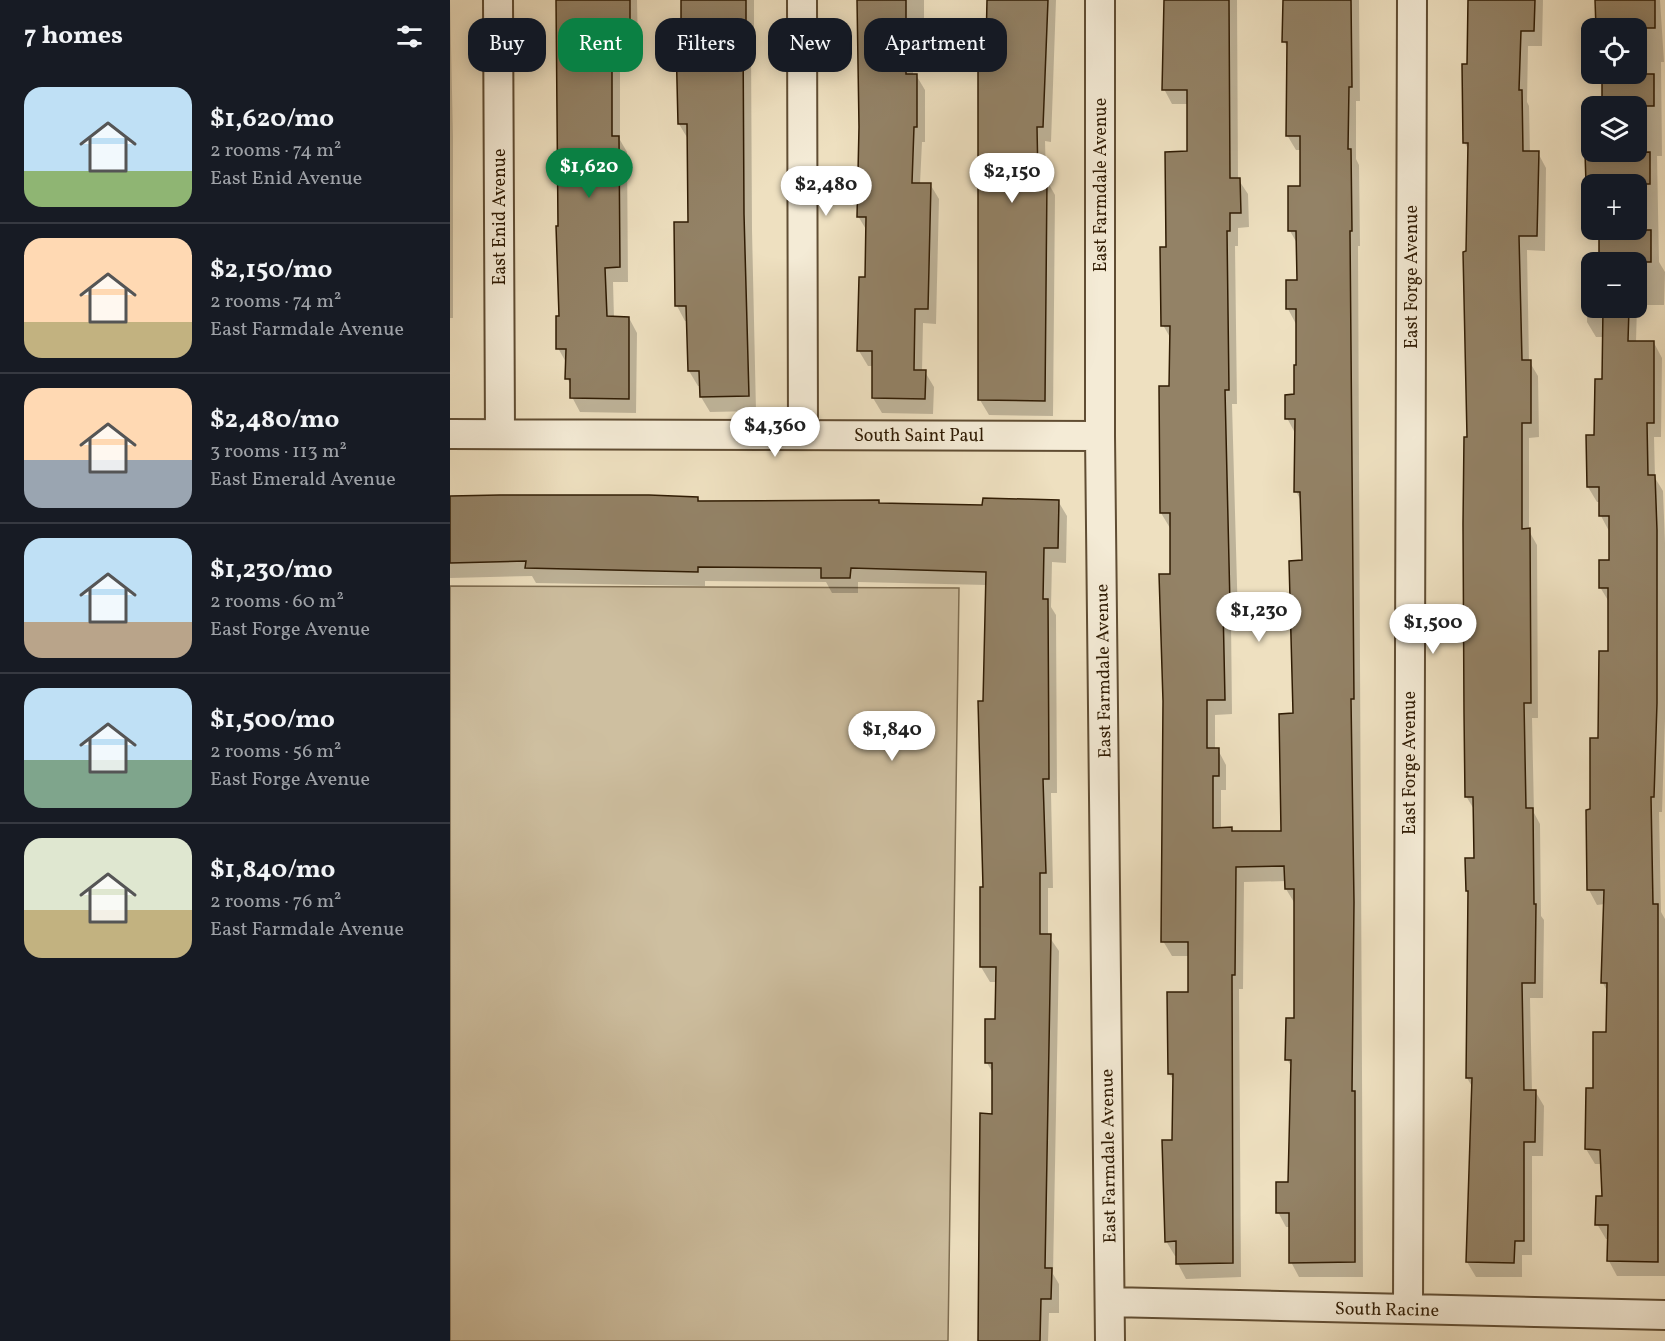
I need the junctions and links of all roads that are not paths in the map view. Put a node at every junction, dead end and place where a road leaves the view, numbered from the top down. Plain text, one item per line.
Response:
1 (498, 0) edge
2 (802, 0) edge
3 (1100, 0) edge
4 (1412, 0) edge
5 (450, 434) edge
6 (500, 434) junction
7 (803, 435) junction
8 (1100, 436) junction
9 (1110, 1302) junction
10 (1408, 1309) junction
11 (1665, 1315) edge
12 (1110, 1341) edge

1 - 6 street, East Enid Avenue
2 - 7 street
3 - 8 street, East Farmdale Avenue
4 - 10 street, East Forge Avenue
5 - 6 street, South Saint Paul
6 - 7 street, South Saint Paul
7 - 8 street, South Saint Paul
8 - 9 street, East Farmdale Avenue
9 - 10 street, South Racine
9 - 12 street, East Farmdale Avenue
10 - 11 street, South Racine

